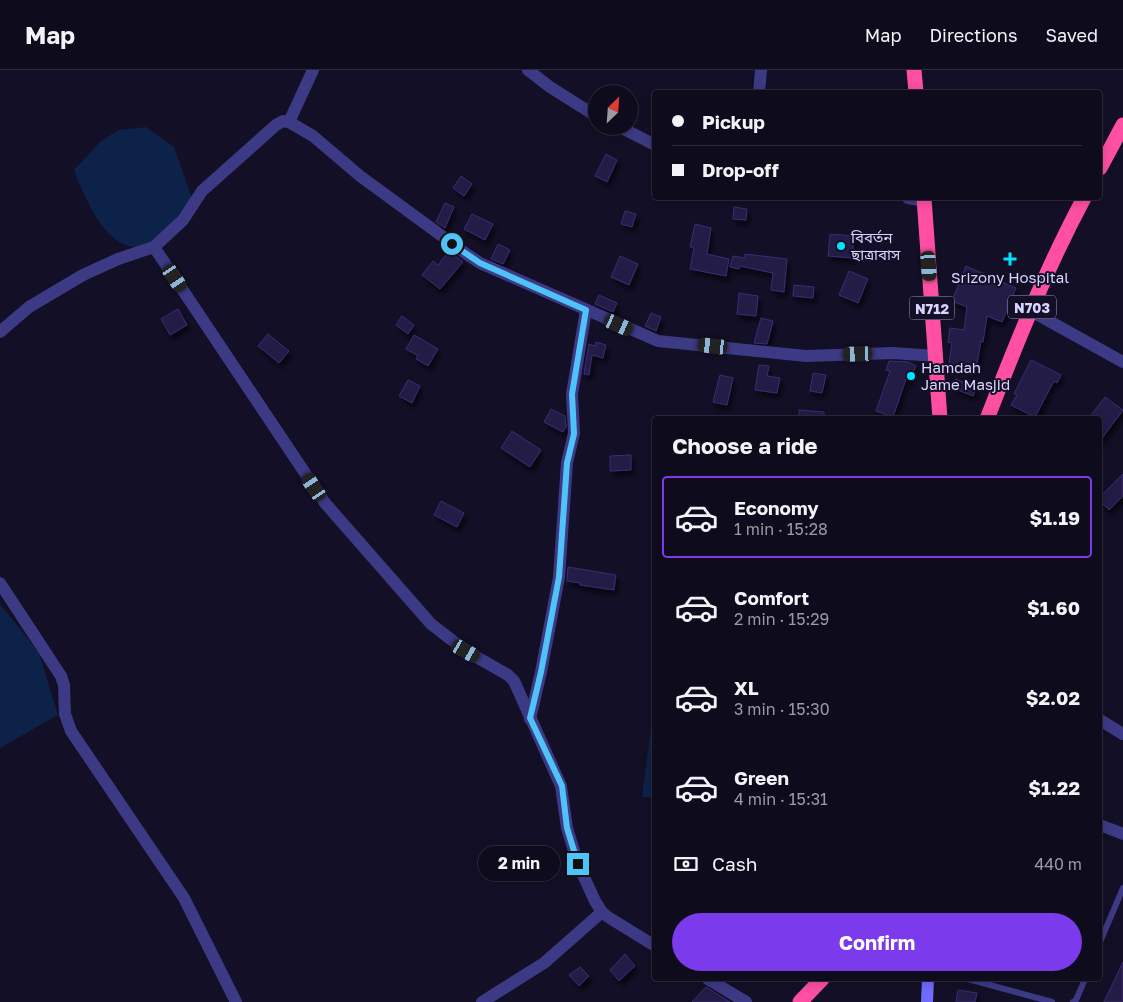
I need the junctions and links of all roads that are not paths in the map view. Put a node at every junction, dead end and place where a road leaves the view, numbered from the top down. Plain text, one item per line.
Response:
1 (313, 70) edge
2 (528, 70) edge
3 (914, 70) edge
4 (761, 71) edge
5 (758, 90) edge
6 (916, 90) edge
7 (588, 111) edge
8 (288, 122) junction
9 (1123, 125) edge
10 (636, 135) edge
11 (652, 143) edge
12 (1102, 164) edge
13 (924, 200) edge
14 (1083, 200) edge
15 (154, 246) junction
16 (586, 310) junction
17 (1031, 311) junction
18 (1, 331) edge
19 (935, 356) junction
20 (1123, 362) edge
21 (940, 416) edge
22 (988, 416) edge
23 (0, 583) edge
24 (530, 718) junction
25 (1102, 721) edge
26 (1123, 734) edge
27 (1102, 826) edge
28 (1123, 834) edge
29 (1123, 888) edge
30 (602, 912) junction
31 (1102, 937) edge
32 (652, 944) edge
33 (711, 981) edge
34 (820, 981) edge
35 (928, 981) edge
36 (975, 981) edge
37 (1084, 981) edge
38 (236, 1002) edge
39 (482, 1002) edge
40 (746, 1002) edge
41 (800, 1002) edge
42 (927, 1002) edge
43 (1052, 1002) edge
44 (1073, 1002) edge

1 - 8 street
2 - 7 street
3 - 6 highway
4 - 5 street
8 - 15 street
8 - 16 street
9 - 12 highway
10 - 11 street
13 - 19 highway, N712
14 - 17 highway, N703
15 - 18 street
15 - 24 street
16 - 19 street
16 - 24 street
17 - 20 street
17 - 22 highway, N703
19 - 21 highway, N712
23 - 38 street
24 - 30 street
25 - 26 street
27 - 28 street
29 - 31 lane
30 - 32 street
30 - 39 street
33 - 40 street
34 - 41 highway
35 - 42 street
36 - 43 lane
37 - 44 lane

